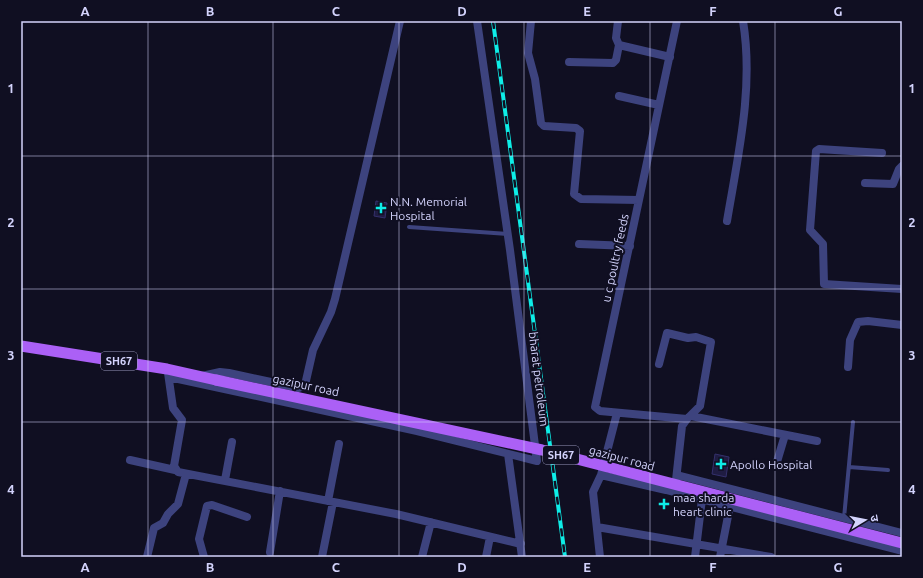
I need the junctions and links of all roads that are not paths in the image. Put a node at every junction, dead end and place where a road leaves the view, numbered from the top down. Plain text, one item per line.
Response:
1 (400, 21) edge
2 (477, 21) edge
3 (531, 21) edge
4 (618, 21) edge
5 (677, 21) edge
6 (743, 21) edge
7 (619, 45) junction
8 (670, 57) junction
9 (569, 62) dead end
10 (619, 96) dead end
11 (659, 105) junction
12 (882, 153) dead end
13 (901, 167) edge
14 (866, 184) dead end
15 (639, 200) junction
16 (727, 221) dead end
17 (409, 227) dead end
18 (508, 234) junction
19 (579, 244) dead end
20 (630, 246) junction
21 (902, 289) edge
22 (902, 325) edge
23 (21, 346) edge
24 (659, 364) dead end
25 (848, 367) dead end
26 (168, 373) junction
27 (202, 376) junction
28 (617, 413) junction
29 (689, 418) junction
30 (853, 422) dead end
31 (785, 435) junction
32 (817, 441) dead end
33 (232, 442) dead end
34 (339, 444) dead end
35 (508, 454) junction
36 (130, 460) dead end
37 (776, 465) dead end
38 (849, 467) junction
39 (175, 470) junction
40 (888, 470) dead end
41 (186, 474) junction
42 (601, 475) junction
43 (677, 475) junction
44 (225, 480) junction
45 (280, 491) junction
46 (675, 492) junction
47 (702, 499) junction
48 (330, 501) junction
49 (730, 506) junction
50 (247, 517) dead end
51 (844, 518) junction
52 (431, 522) junction
53 (597, 527) junction
54 (902, 533) edge
55 (490, 537) junction
56 (697, 543) junction
57 (902, 543) edge
58 (521, 544) junction
59 (722, 547) junction
60 (902, 551) edge
61 (270, 552) dead end
62 (147, 557) edge
63 (204, 557) edge
64 (322, 557) edge
65 (422, 557) edge
66 (486, 557) edge
67 (522, 557) edge
68 (600, 557) edge
69 (695, 557) edge
70 (720, 557) edge
71 (771, 557) edge

1 - 27 street
2 - 18 street, bharat petroleum
3 - 15 street
4 - 7 street
5 - 8 street, u c poultry feeds
6 - 16 street
7 - 8 street
7 - 9 street
8 - 11 street, u c poultry feeds
10 - 11 street
11 - 15 street, u c poultry feeds
12 - 21 street
13 - 14 street
15 - 20 street, u c poultry feeds
17 - 18 lane
18 - 35 street, bharat petroleum
19 - 20 street
20 - 28 street, u c poultry feeds
22 - 25 street
23 - 26 main road, SH67
24 - 29 street
26 - 27 main road, SH67
26 - 35 street, bharat petroleum
26 - 39 street
27 - 57 main road, gazipur road / SH67, bridge
28 - 29 street, u c poultry feeds
28 - 42 street
29 - 31 street, u c poultry feeds
29 - 43 street
30 - 38 lane
31 - 32 street, u c poultry feeds
31 - 37 street
33 - 44 street
34 - 48 street
35 - 58 street
36 - 39 street
38 - 40 lane
38 - 51 lane
39 - 41 street
41 - 44 street
41 - 62 street
42 - 46 street
42 - 53 street
43 - 46 street
43 - 51 street
44 - 45 street
45 - 48 street
45 - 61 street
46 - 47 street
47 - 49 street
47 - 56 street
48 - 52 street
48 - 64 street
49 - 59 street
49 - 60 street
50 - 63 street
51 - 54 street
52 - 55 street
52 - 65 street
53 - 56 street
53 - 68 street
55 - 58 street
55 - 66 street
56 - 59 street
56 - 69 street
58 - 67 street
59 - 70 street
59 - 71 street

